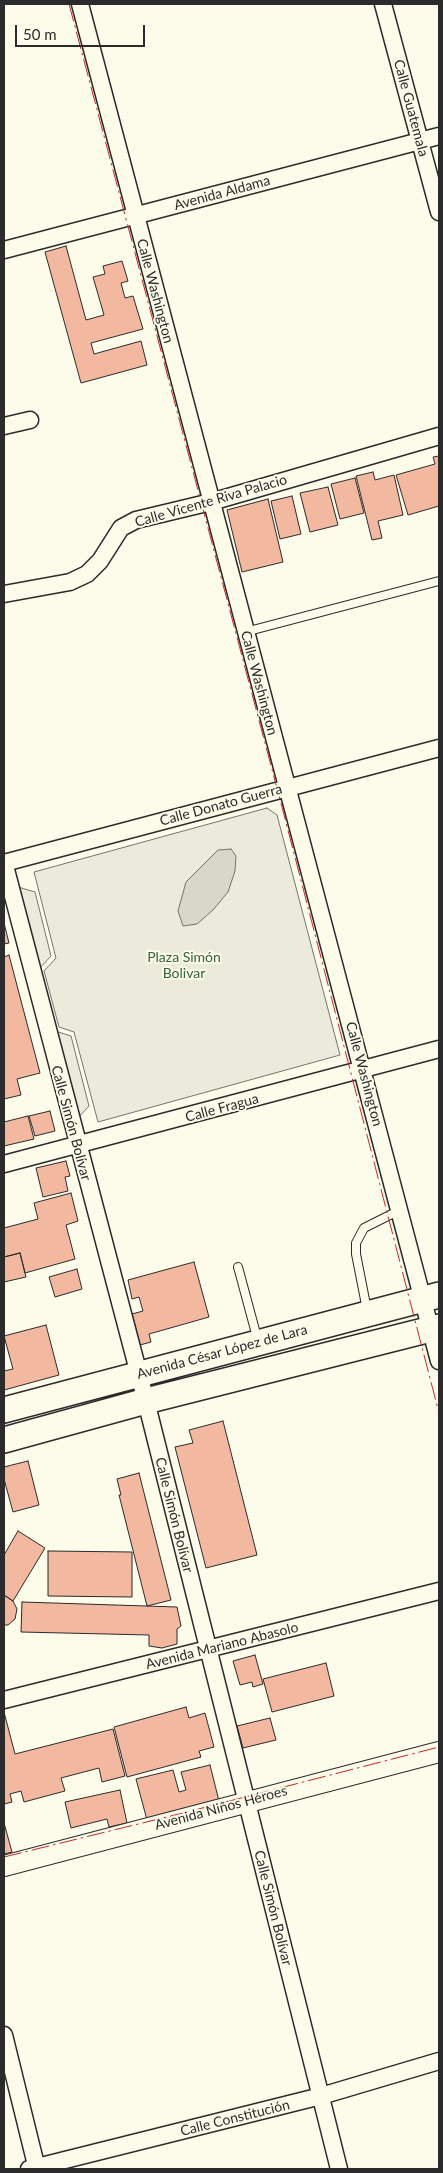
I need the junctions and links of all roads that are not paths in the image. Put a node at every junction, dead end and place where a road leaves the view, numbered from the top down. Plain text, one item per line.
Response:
1 (80, 4) edge
2 (383, 4) edge
3 (439, 136) edge
4 (419, 141) junction
5 (439, 212) edge
6 (135, 216) junction
7 (4, 250) edge
8 (30, 420) dead end
9 (4, 426) edge
10 (439, 436) edge
11 (211, 502) junction
12 (439, 581) edge
13 (4, 594) edge
14 (245, 632) junction
15 (439, 748) edge
16 (288, 788) junction
17 (4, 863) edge
18 (439, 1049) edge
19 (363, 1071) junction
20 (77, 1146) junction
21 (4, 1164) edge
22 (400, 1210) junction
23 (238, 1266) dead end
24 (431, 1297) edge
25 (368, 1314) junction
26 (435, 1328) edge
27 (258, 1343) junction
28 (439, 1361) edge
29 (139, 1374) junction
30 (146, 1401) junction
31 (4, 1410) edge
32 (4, 1440) edge
33 (439, 1591) edge
34 (207, 1650) junction
35 (4, 1700) edge
36 (439, 1752) edge
37 (246, 1801) junction
38 (4, 1866) edge
39 (4, 2035) edge
40 (439, 2061) edge
41 (321, 2096) junction
42 (34, 2169) edge
43 (339, 2169) edge

1 - 6 street, Calle Washington
2 - 4 street, Calle Guatemala
3 - 4 street, Avenida Aldama
4 - 5 street, Calle Guatemala
4 - 6 street, Avenida Aldama
6 - 7 street, Avenida Aldama
6 - 11 street, Calle Washington
8 - 9 street
10 - 11 street, Calle Vicente Riva Palacio
11 - 13 street, Calle Vicente Riva Palacio
11 - 14 street, Calle Washington
12 - 14 lane
14 - 16 street, Calle Washington
15 - 16 street, Calle Donato Guerra
16 - 17 street, Calle Donato Guerra
16 - 19 street, Calle Washington
17 - 20 street, Calle Simón Bolívar
18 - 19 street, Calle Fragua
19 - 20 street, Calle Fragua
19 - 22 street, Calle Washington
20 - 21 street, Calle Fragua
20 - 29 street, Calle Simón Bolívar
22 - 24 street, Calle Washington
22 - 25 lane
23 - 27 lane
24 - 25 main road, Avenida César López de Lara
24 - 26 street, Calle Washington
25 - 27 main road, Avenida César López de Lara
26 - 28 street, Calle Washington
26 - 30 main road, Avenida César López de Lara
27 - 29 main road, Avenida César López de Lara
29 - 30 street, Calle Simón Bolívar
29 - 31 main road, Avenida César López de Lara
30 - 32 main road, Avenida César López de Lara
30 - 34 street, Calle Simón Bolívar
33 - 34 street, Avenida Mariano Abasolo
34 - 35 street, Avenida Mariano Abasolo
34 - 37 street, Calle Simón Bolívar
36 - 37 street, Avenida Niños Héroes
37 - 38 street, Avenida Niños Héroes
37 - 41 street, Calle Simón Bolívar
39 - 42 street
40 - 41 street, Calle Constitución
41 - 42 street, Calle Constitución
41 - 43 street, Calle Simón Bolívar

